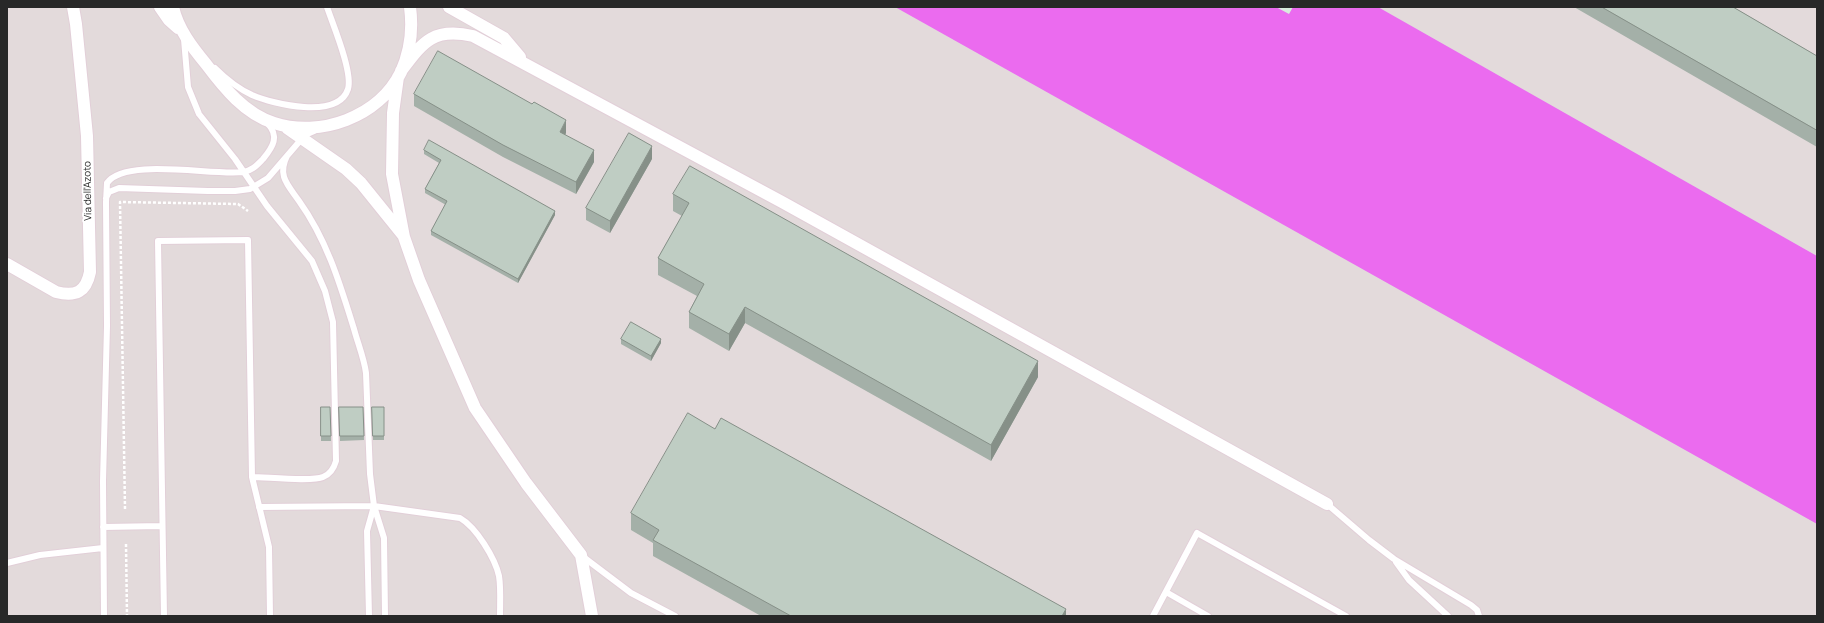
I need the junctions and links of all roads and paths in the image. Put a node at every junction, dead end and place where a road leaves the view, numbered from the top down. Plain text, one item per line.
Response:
1 (73, 7) edge
2 (160, 7) edge
3 (173, 7) edge
4 (327, 7) edge
5 (410, 7) edge
6 (449, 7) edge
7 (184, 33) junction
8 (192, 47) junction
9 (524, 63) junction
10 (399, 74) junction
11 (260, 117) junction
12 (284, 126) junction
13 (328, 126) junction
14 (302, 137) junction
15 (287, 156) junction
16 (244, 172) junction
17 (255, 187) junction
18 (106, 202) junction
19 (248, 211) dead end
20 (404, 237) junction
21 (7, 264) edge
22 (252, 476) junction
23 (1327, 504) joint
24 (374, 506) junction
25 (259, 507) junction
26 (125, 509) dead end
27 (162, 526) junction
28 (103, 527) junction
29 (126, 544) dead end
30 (103, 548) junction
31 (581, 555) junction
32 (1394, 559) junction
33 (7, 563) edge
34 (1166, 592) junction
35 (104, 616) edge
36 (127, 616) edge
37 (164, 616) edge
38 (270, 616) edge
39 (369, 616) edge
40 (385, 616) edge
41 (500, 616) edge
42 (592, 616) edge
43 (675, 616) edge
44 (1153, 616) edge
45 (1208, 616) edge
46 (1346, 616) edge
47 (1448, 616) edge
48 (1479, 616) edge

1 - 21 street, Via dell'Azoto
2 - 7 street
3 - 7 street
4 - 8 lane
5 - 10 street
6 - 9 street
7 - 8 street
7 - 16 lane
8 - 11 street
9 - 10 street
9 - 23 street
10 - 13 street
10 - 20 street
11 - 12 street
11 - 16 lane
12 - 13 street
12 - 14 street
13 - 14 lane
14 - 15 lane
14 - 20 street
15 - 17 lane
15 - 24 lane
16 - 17 lane
16 - 18 lane, Via dell'Azoto
17 - 18 lane, Via dell'Azoto
17 - 22 lane
18 - 28 lane
19 - 26 path
20 - 31 street
22 - 25 lane
22 - 27 lane
23 - 32 lane
24 - 25 lane
24 - 39 lane
24 - 40 lane
24 - 41 lane
25 - 38 lane
27 - 28 lane
27 - 37 lane
28 - 30 lane
29 - 36 path
30 - 33 lane
30 - 35 lane
31 - 42 street
31 - 43 lane
32 - 47 lane
32 - 48 lane
34 - 44 lane
34 - 45 lane
34 - 46 lane

